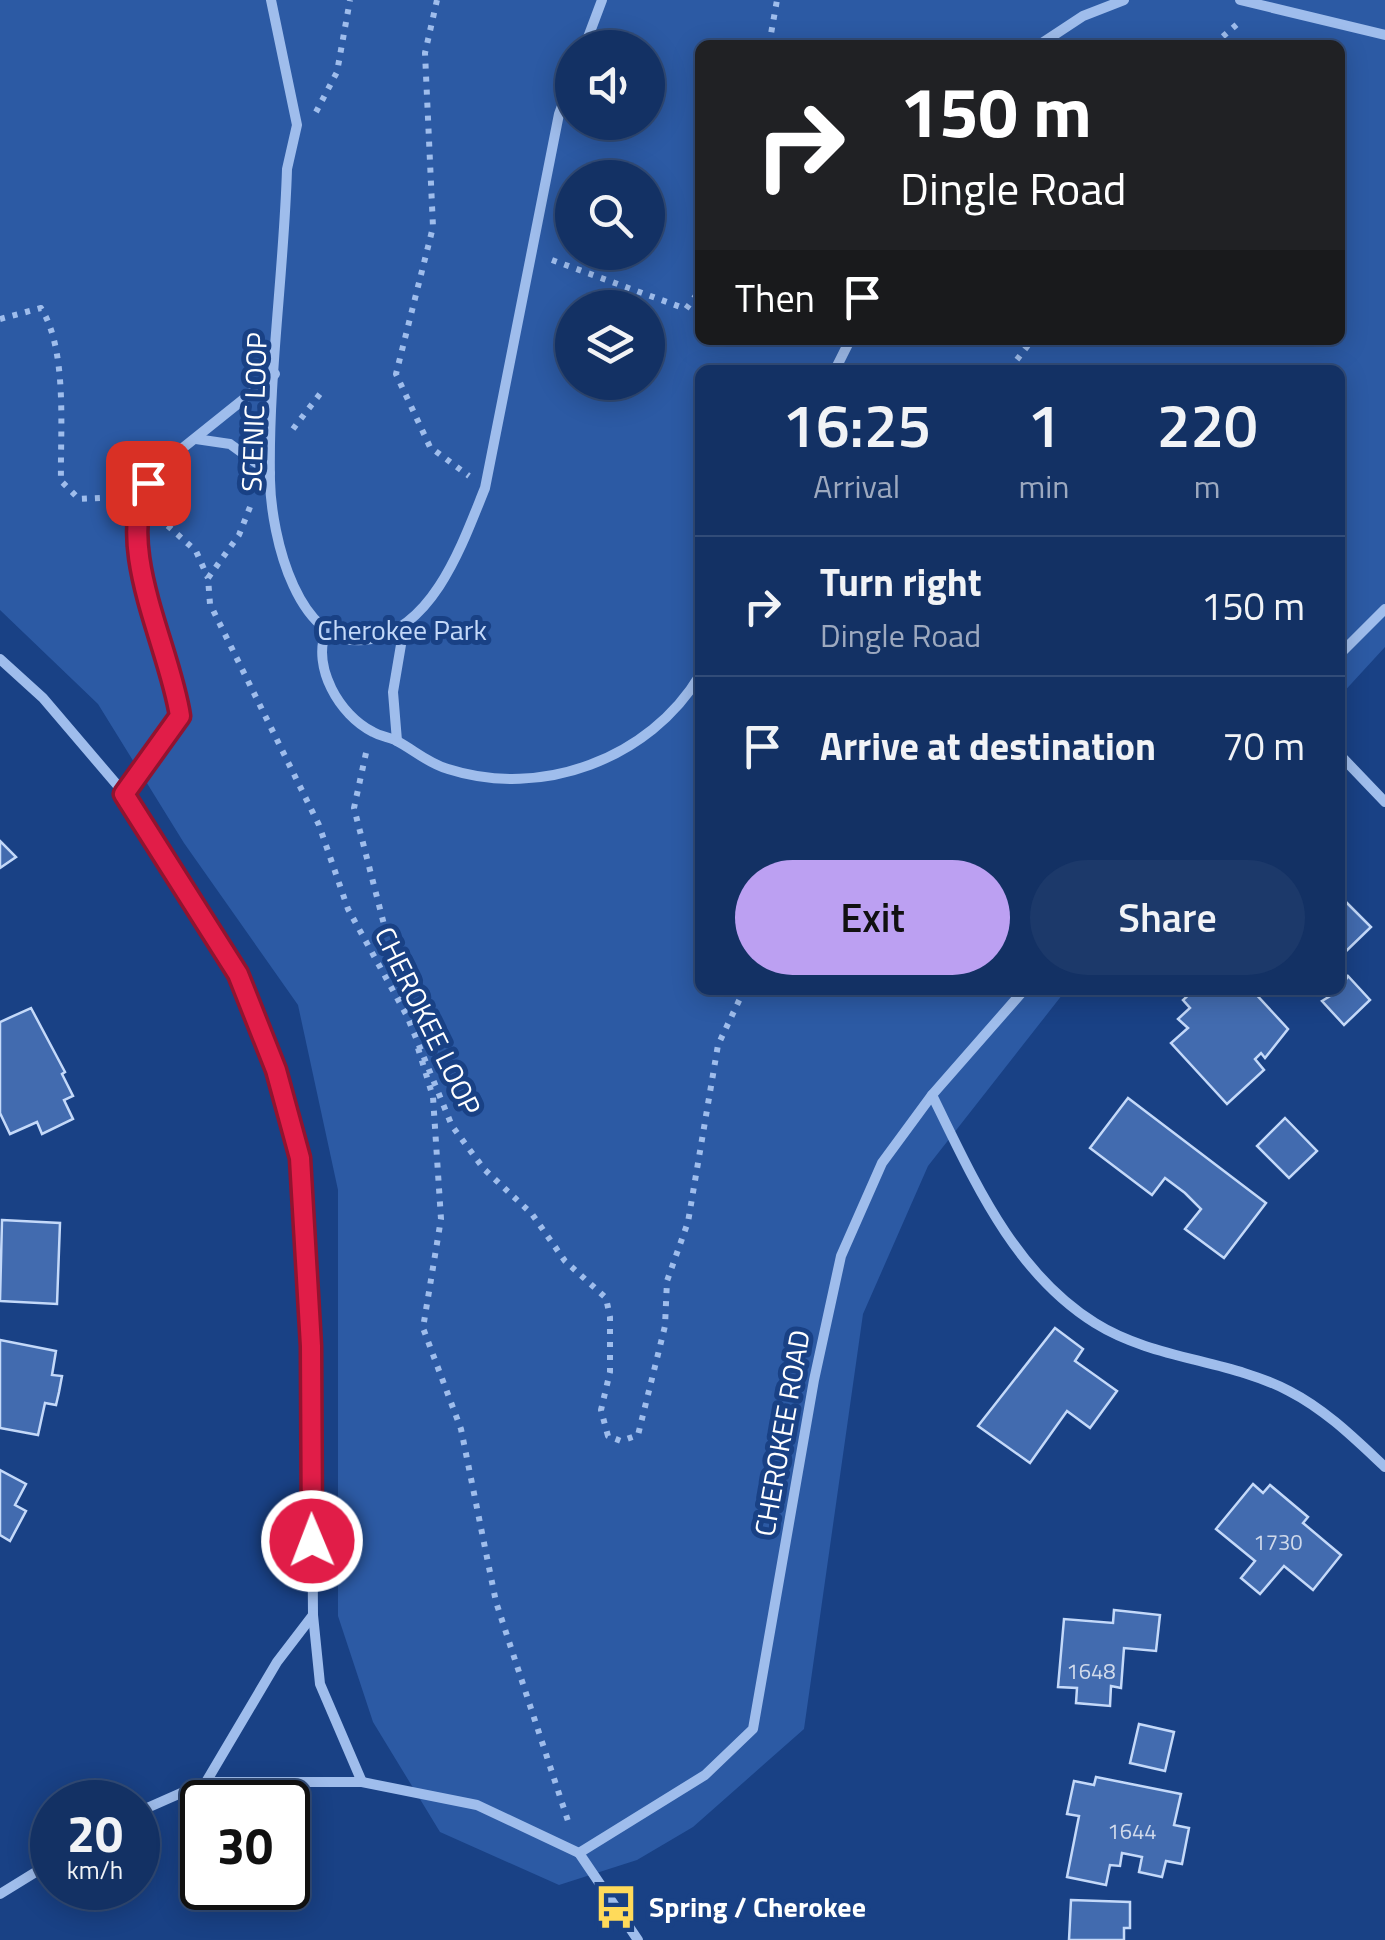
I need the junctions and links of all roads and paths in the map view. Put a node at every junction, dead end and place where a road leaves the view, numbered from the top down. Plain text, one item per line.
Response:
1 (271, 0) edge
2 (350, 0) edge
3 (437, 0) edge
4 (602, 0) edge
5 (777, 0) edge
6 (1124, 0) edge
7 (1240, 0) edge
8 (591, 30) edge
9 (1385, 36) edge
10 (769, 40) edge
11 (1047, 40) edge
12 (312, 120) dead end
13 (555, 135) edge
14 (532, 253) junction
15 (695, 297) edge
16 (0, 320) edge
17 (1028, 345) edge
18 (1013, 365) edge
19 (275, 374) junction
20 (323, 390) dead end
21 (196, 440) junction
22 (270, 457) junction
23 (270, 478) junction
24 (485, 488) junction
25 (138, 500) junction
26 (208, 578) junction
27 (1385, 608) edge
28 (404, 626) junction
29 (326, 631) junction
30 (1345, 649) edge
31 (0, 659) edge
32 (695, 681) edge
33 (371, 732) junction
34 (396, 741) junction
35 (1345, 761) edge
36 (124, 794) junction
37 (1385, 802) edge
38 (742, 995) edge
39 (1020, 995) edge
40 (408, 1016) junction
41 (932, 1095) junction
42 (1385, 1467) edge
43 (313, 1615) junction
44 (207, 1780) edge
45 (310, 1782) edge
46 (362, 1782) junction
47 (579, 1853) junction
48 (30, 1876) edge
49 (0, 1894) edge
50 (638, 1940) edge

1 - 19 street, SCENIC LOOP
2 - 12 path
3 - 24 path
4 - 8 street
5 - 10 path
6 - 11 street
7 - 9 street
13 - 14 street
14 - 15 path
14 - 24 street
16 - 25 path
17 - 18 path
19 - 21 street
19 - 22 street, SCENIC LOOP
20 - 22 path
21 - 23 street
21 - 25 street
22 - 23 street, SCENIC LOOP
23 - 26 path
23 - 29 street, SCENIC LOOP
24 - 28 street
25 - 26 path, CHEROKEE LOOP
25 - 36 street
26 - 40 path, CHEROKEE LOOP
27 - 30 street
28 - 29 street
28 - 34 street
29 - 33 street
31 - 36 street
32 - 34 street
33 - 34 street
33 - 40 path
35 - 37 street
36 - 43 street
38 - 40 path, CHEROKEE LOOP
39 - 41 street, CHEROKEE ROAD
40 - 47 path
41 - 42 street
41 - 47 street, CHEROKEE ROAD
43 - 44 street
43 - 46 street
45 - 46 street
46 - 47 street
47 - 50 street
48 - 49 street

